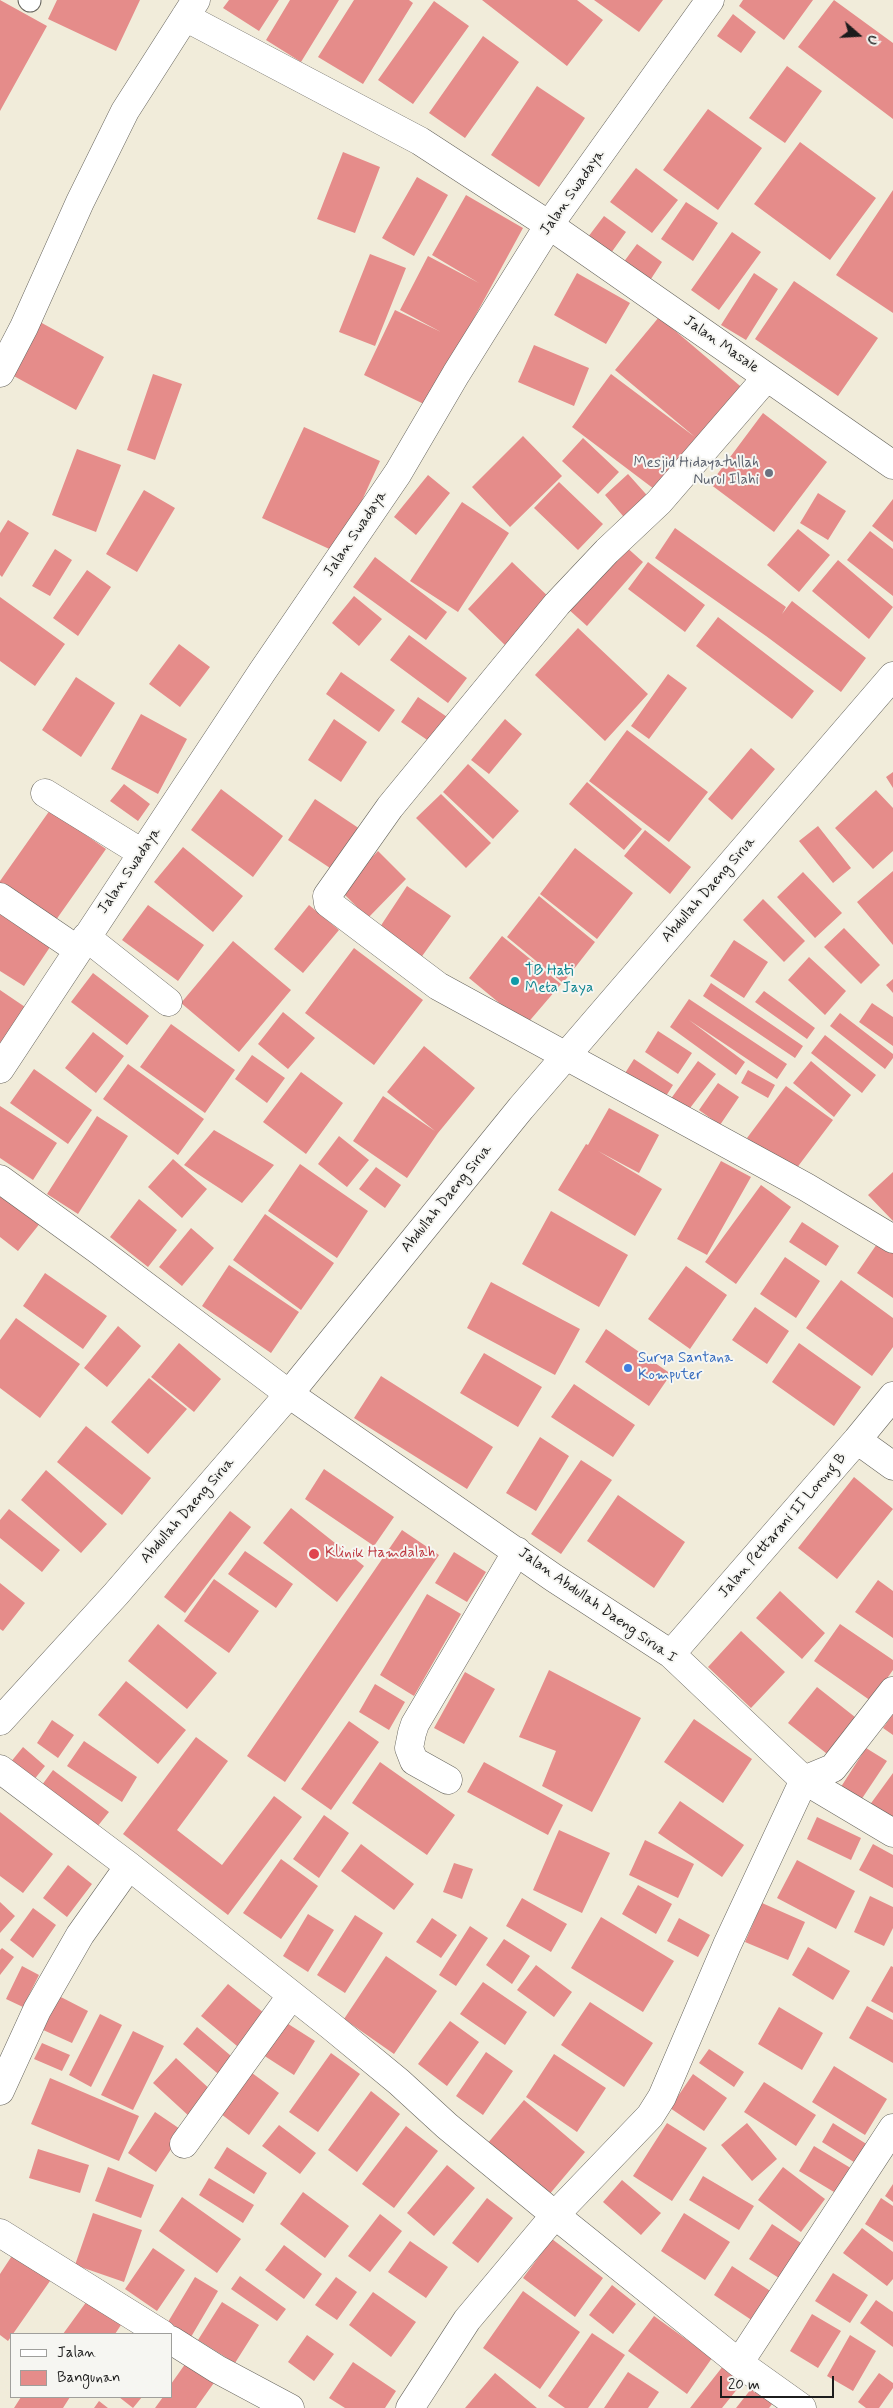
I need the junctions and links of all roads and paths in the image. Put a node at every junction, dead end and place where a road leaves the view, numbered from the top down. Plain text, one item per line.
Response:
1 (710, 0) edge
2 (190, 8) edge
3 (549, 225) junction
4 (0, 373) edge
5 (767, 378) junction
6 (893, 465) edge
7 (893, 676) edge
8 (44, 793) dead end
9 (142, 853) junction
10 (0, 897) edge
11 (82, 943) junction
12 (168, 1002) dead end
13 (565, 1057) junction
14 (0, 1068) edge
15 (0, 1179) edge
16 (893, 1239) edge
17 (289, 1394) junction
18 (893, 1396) edge
19 (857, 1440) junction
20 (893, 1466) edge
21 (517, 1551) junction
22 (671, 1654) junction
23 (893, 1691) edge
24 (0, 1721) edge
25 (0, 1769) edge
26 (448, 1780) dead end
27 (804, 1780) junction
28 (893, 1833) edge
29 (129, 1866) junction
30 (291, 1996) junction
31 (0, 2091) edge
32 (893, 2128) edge
33 (184, 2144) dead end
34 (555, 2214) junction
35 (0, 2233) edge
36 (160, 2333) edge
37 (172, 2341) edge
38 (739, 2363) junction
39 (290, 2408) edge
40 (410, 2408) edge
41 (802, 2408) edge

1 - 3 street, Jalan Swadaya
2 - 3 street, Jalan Masale
2 - 4 street
3 - 5 street, Jalan Masale
3 - 9 street, Jalan Swadaya
5 - 6 street, Jalan Masale
5 - 13 street
7 - 13 street, Abdullah Daeng Sirua
8 - 9 street
9 - 11 street, Jalan Swadaya
10 - 11 street
11 - 12 street
11 - 14 street, Jalan Swadaya
13 - 16 street
13 - 17 street, Abdullah Daeng Sirua
15 - 17 street, Jalan Abdullah Daeng Sirua I
17 - 21 street, Jalan Abdullah Daeng Sirua I
17 - 24 street, Abdullah Daeng Sirua
18 - 19 street, Jalan Pettarani II Lorong B
19 - 20 street
19 - 22 street, Jalan Pettarani II Lorong B
21 - 22 street, Jalan Abdullah Daeng Sirua I
21 - 26 street
22 - 27 street, Jalan Abdullah Daeng Sirua I
23 - 27 street
25 - 29 street
27 - 28 street, Jalan Abdullah Daeng Sirua I
27 - 34 street
29 - 30 street
29 - 31 street
30 - 33 street
30 - 34 street
32 - 38 street
34 - 38 street
34 - 40 street
35 - 36 street
37 - 39 street
38 - 41 street

